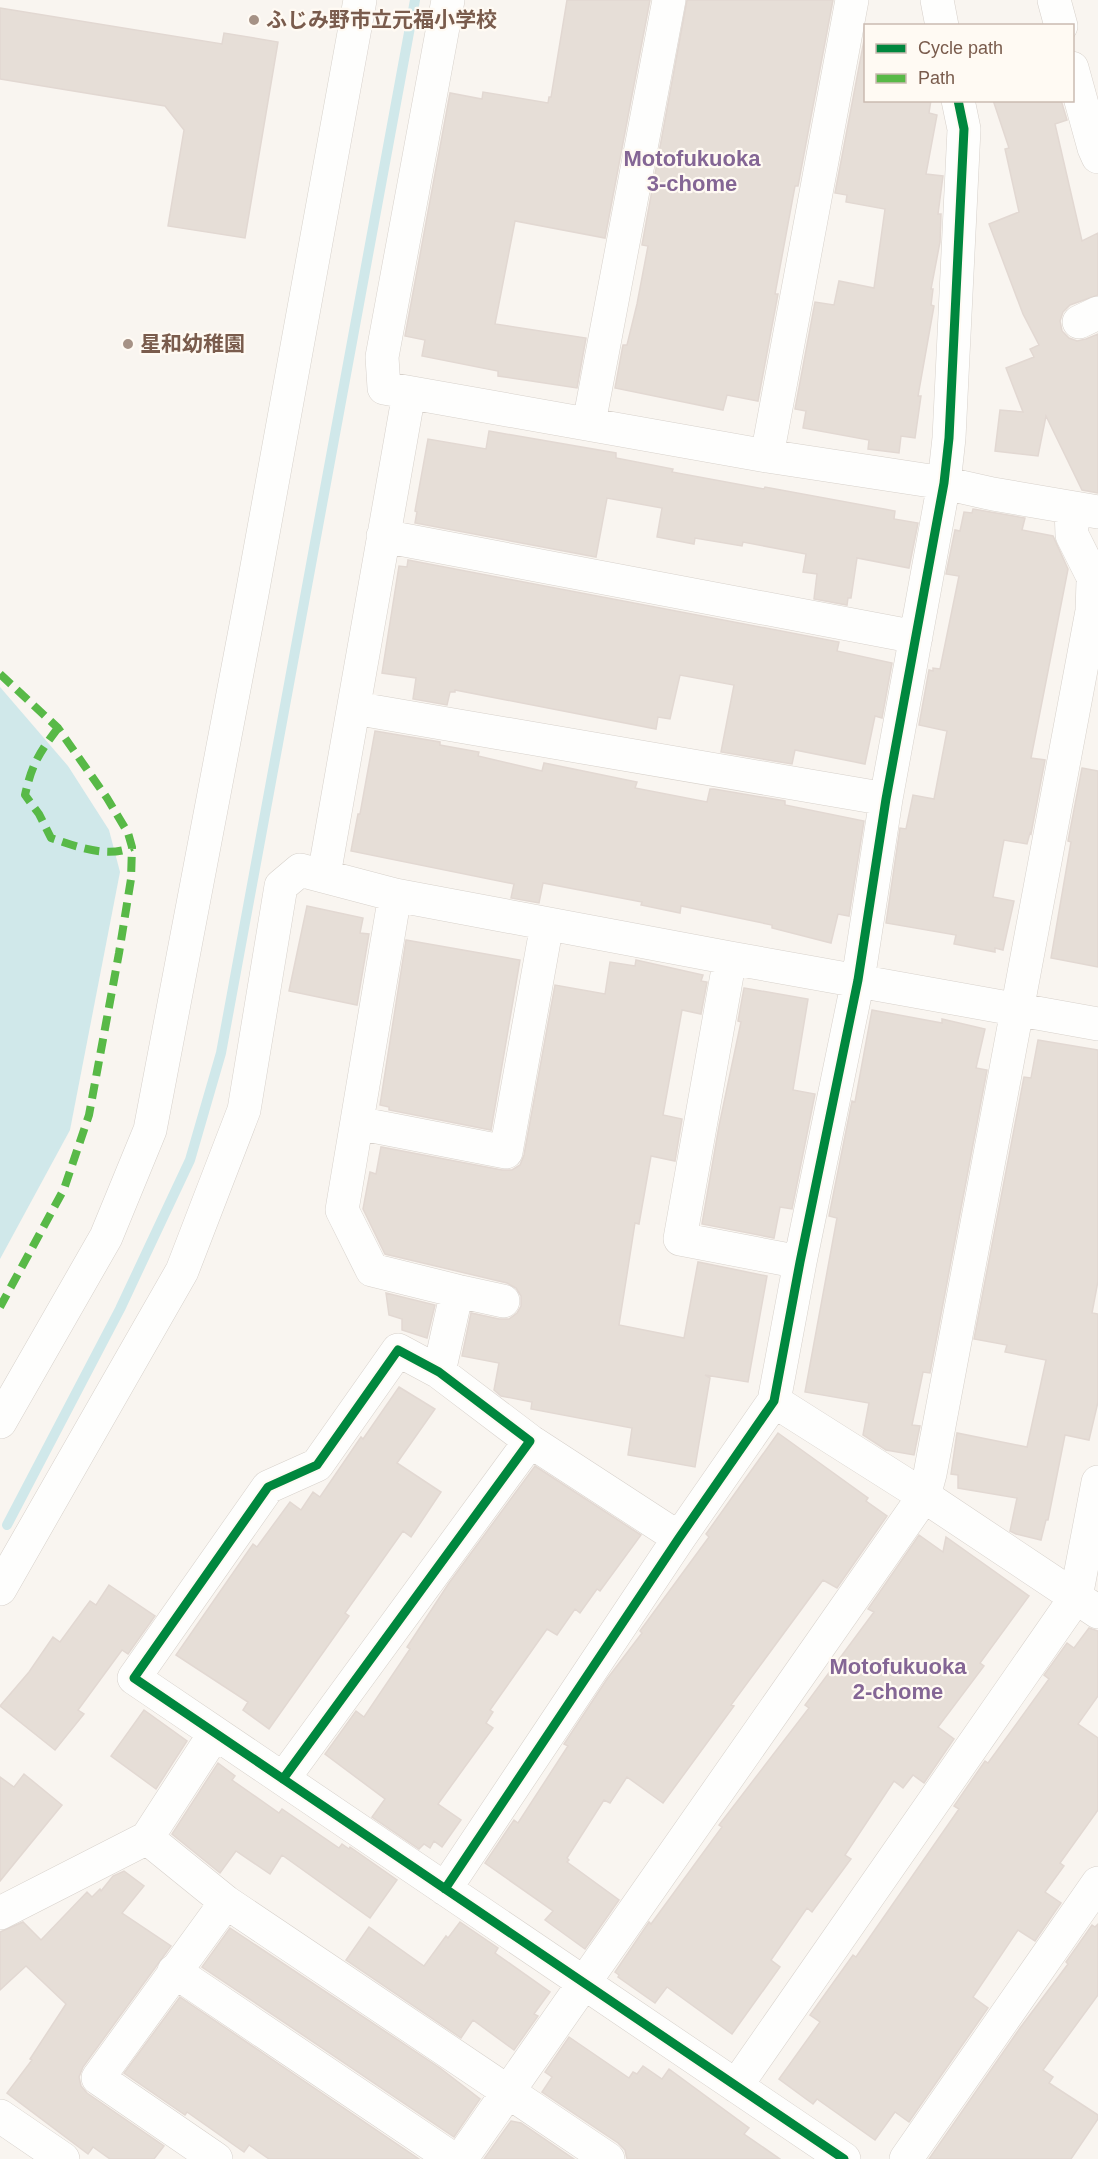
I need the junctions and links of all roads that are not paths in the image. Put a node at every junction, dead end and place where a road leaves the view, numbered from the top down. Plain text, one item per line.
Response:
1 (360, 0) edge
2 (448, 0) edge
3 (669, 0) edge
4 (852, 0) edge
5 (937, 0) edge
6 (1054, 0) edge
7 (942, 24) edge
8 (1060, 24) edge
9 (1074, 75) edge
10 (958, 102) edge
11 (1098, 157) edge
12 (409, 393) junction
13 (589, 423) junction
14 (767, 456) junction
15 (944, 483) junction
16 (1085, 510) edge
17 (383, 536) junction
18 (1096, 584) edge
19 (916, 637) junction
20 (354, 708) junction
21 (886, 799) junction
22 (324, 875) junction
23 (395, 895) junction
24 (547, 924) junction
25 (730, 958) junction
26 (858, 980) junction
27 (1018, 1008) junction
28 (1098, 1024) edge
29 (357, 1123) junction
30 (800, 1262) junction
31 (457, 1291) junction
32 (503, 1301) dead end
33 (439, 1372) junction
34 (774, 1401) junction
35 (0, 1422) edge
36 (530, 1441) junction
37 (1098, 1482) edge
38 (924, 1496) junction
39 (679, 1538) junction
40 (0, 1589) edge
41 (1087, 1605) edge
42 (215, 1733) junction
43 (283, 1779) junction
44 (147, 1838) junction
45 (1098, 1883) edge
46 (445, 1890) junction
47 (226, 1902) junction
48 (0, 1913) edge
49 (174, 1971) junction
50 (584, 1984) junction
51 (736, 2086) junction
52 (509, 2091) junction
53 (0, 2116) edge
54 (202, 2155) edge
55 (63, 2159) edge
56 (453, 2159) edge
57 (461, 2159) edge
58 (608, 2159) edge
59 (844, 2159) edge
60 (906, 2159) edge

1 - 35 street
2 - 12 street
3 - 13 street
4 - 14 street
5 - 7 street
6 - 8 street
9 - 11 street
10 - 15 street
12 - 13 street
12 - 17 street
13 - 14 street
14 - 15 street
15 - 16 street
15 - 19 street
16 - 18 street
17 - 19 street
17 - 20 street
18 - 27 street
19 - 21 street
20 - 21 street
20 - 22 street
21 - 26 street
22 - 23 street
22 - 40 street
23 - 24 street
23 - 29 street
24 - 25 street
24 - 29 street
25 - 26 street
25 - 30 street
26 - 27 street
26 - 30 street
27 - 28 street
27 - 38 street
29 - 31 street
30 - 34 street
31 - 32 street
31 - 33 street
33 - 36 street
33 - 42 street
34 - 38 street
34 - 39 street
36 - 39 street
36 - 43 street
37 - 41 street
38 - 41 street
38 - 50 street
39 - 46 street
41 - 51 street
42 - 43 street
42 - 44 street
43 - 46 street
44 - 47 street
44 - 48 street
45 - 60 street
46 - 50 street
47 - 49 street
47 - 52 street
49 - 54 street
49 - 56 street
50 - 51 street
50 - 52 street
51 - 59 street
52 - 57 street
52 - 58 street
53 - 55 street

